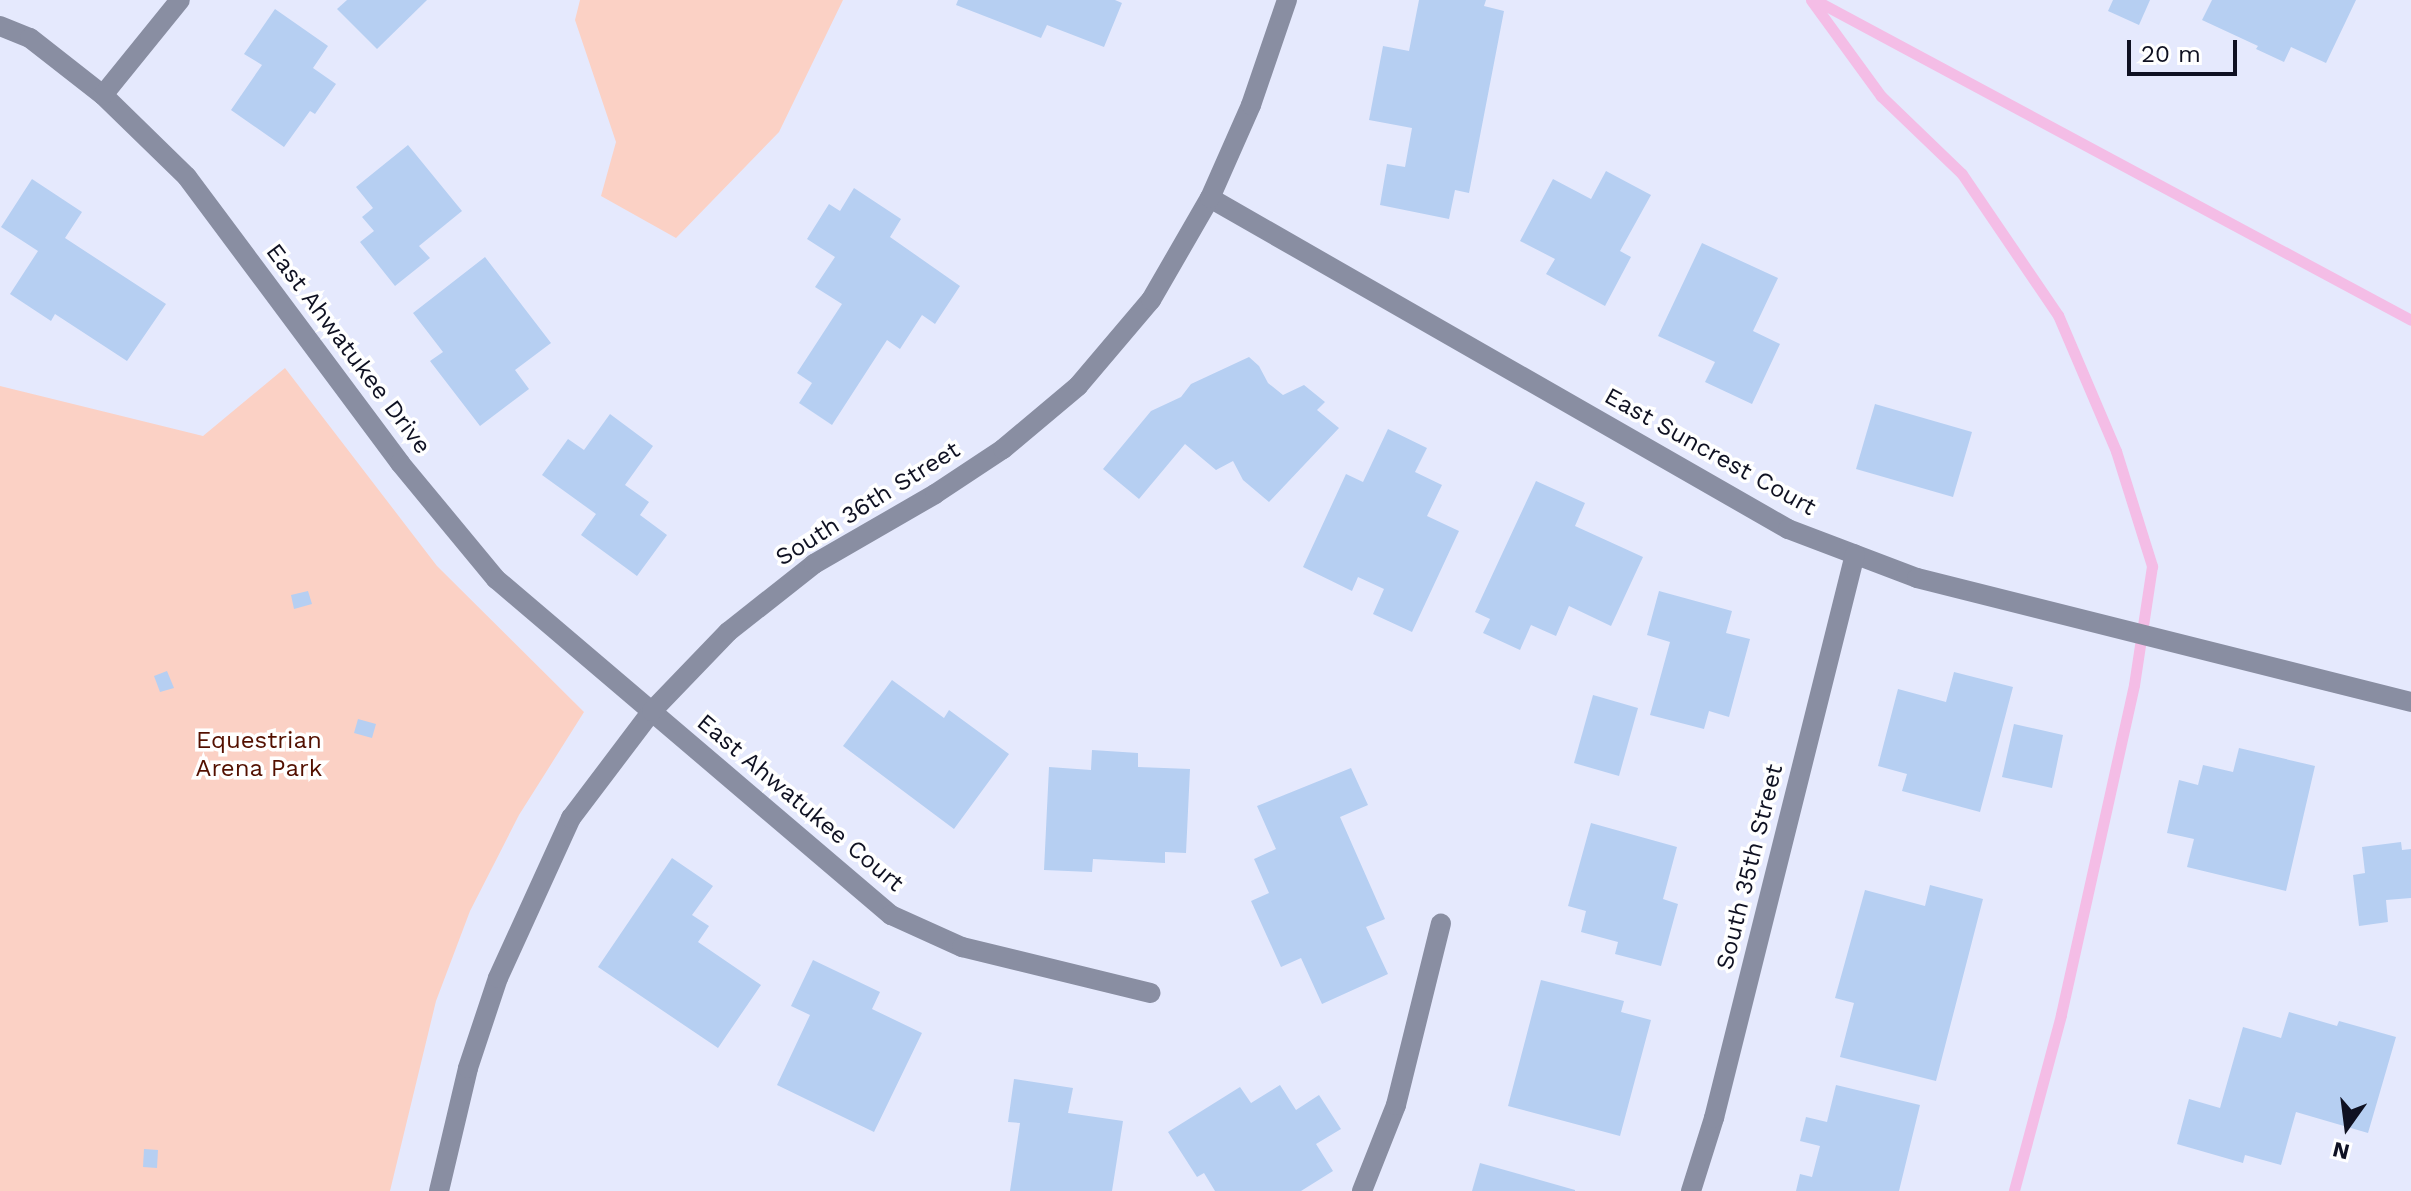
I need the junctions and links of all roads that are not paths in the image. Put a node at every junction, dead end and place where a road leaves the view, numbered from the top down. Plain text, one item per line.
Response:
1 (180, 0) edge
2 (1287, 0) edge
3 (0, 26) edge
4 (103, 95) junction
5 (1210, 198) junction
6 (1855, 554) junction
7 (2411, 702) edge
8 (652, 711) junction
9 (1441, 923) dead end
10 (1150, 993) dead end
11 (439, 1191) edge
12 (1362, 1191) edge
13 (1691, 1191) edge

1 - 4 street
2 - 5 street, South 36th Street
3 - 4 street, East Ahwatukee Drive
4 - 8 street, East Ahwatukee Drive
5 - 6 street, East Suncrest Court
5 - 8 street, South 36th Street
6 - 7 street, East Suncrest Court
6 - 13 street, South 35th Street
8 - 10 street, East Ahwatukee Court
8 - 11 street, South 36th Street
9 - 12 street

